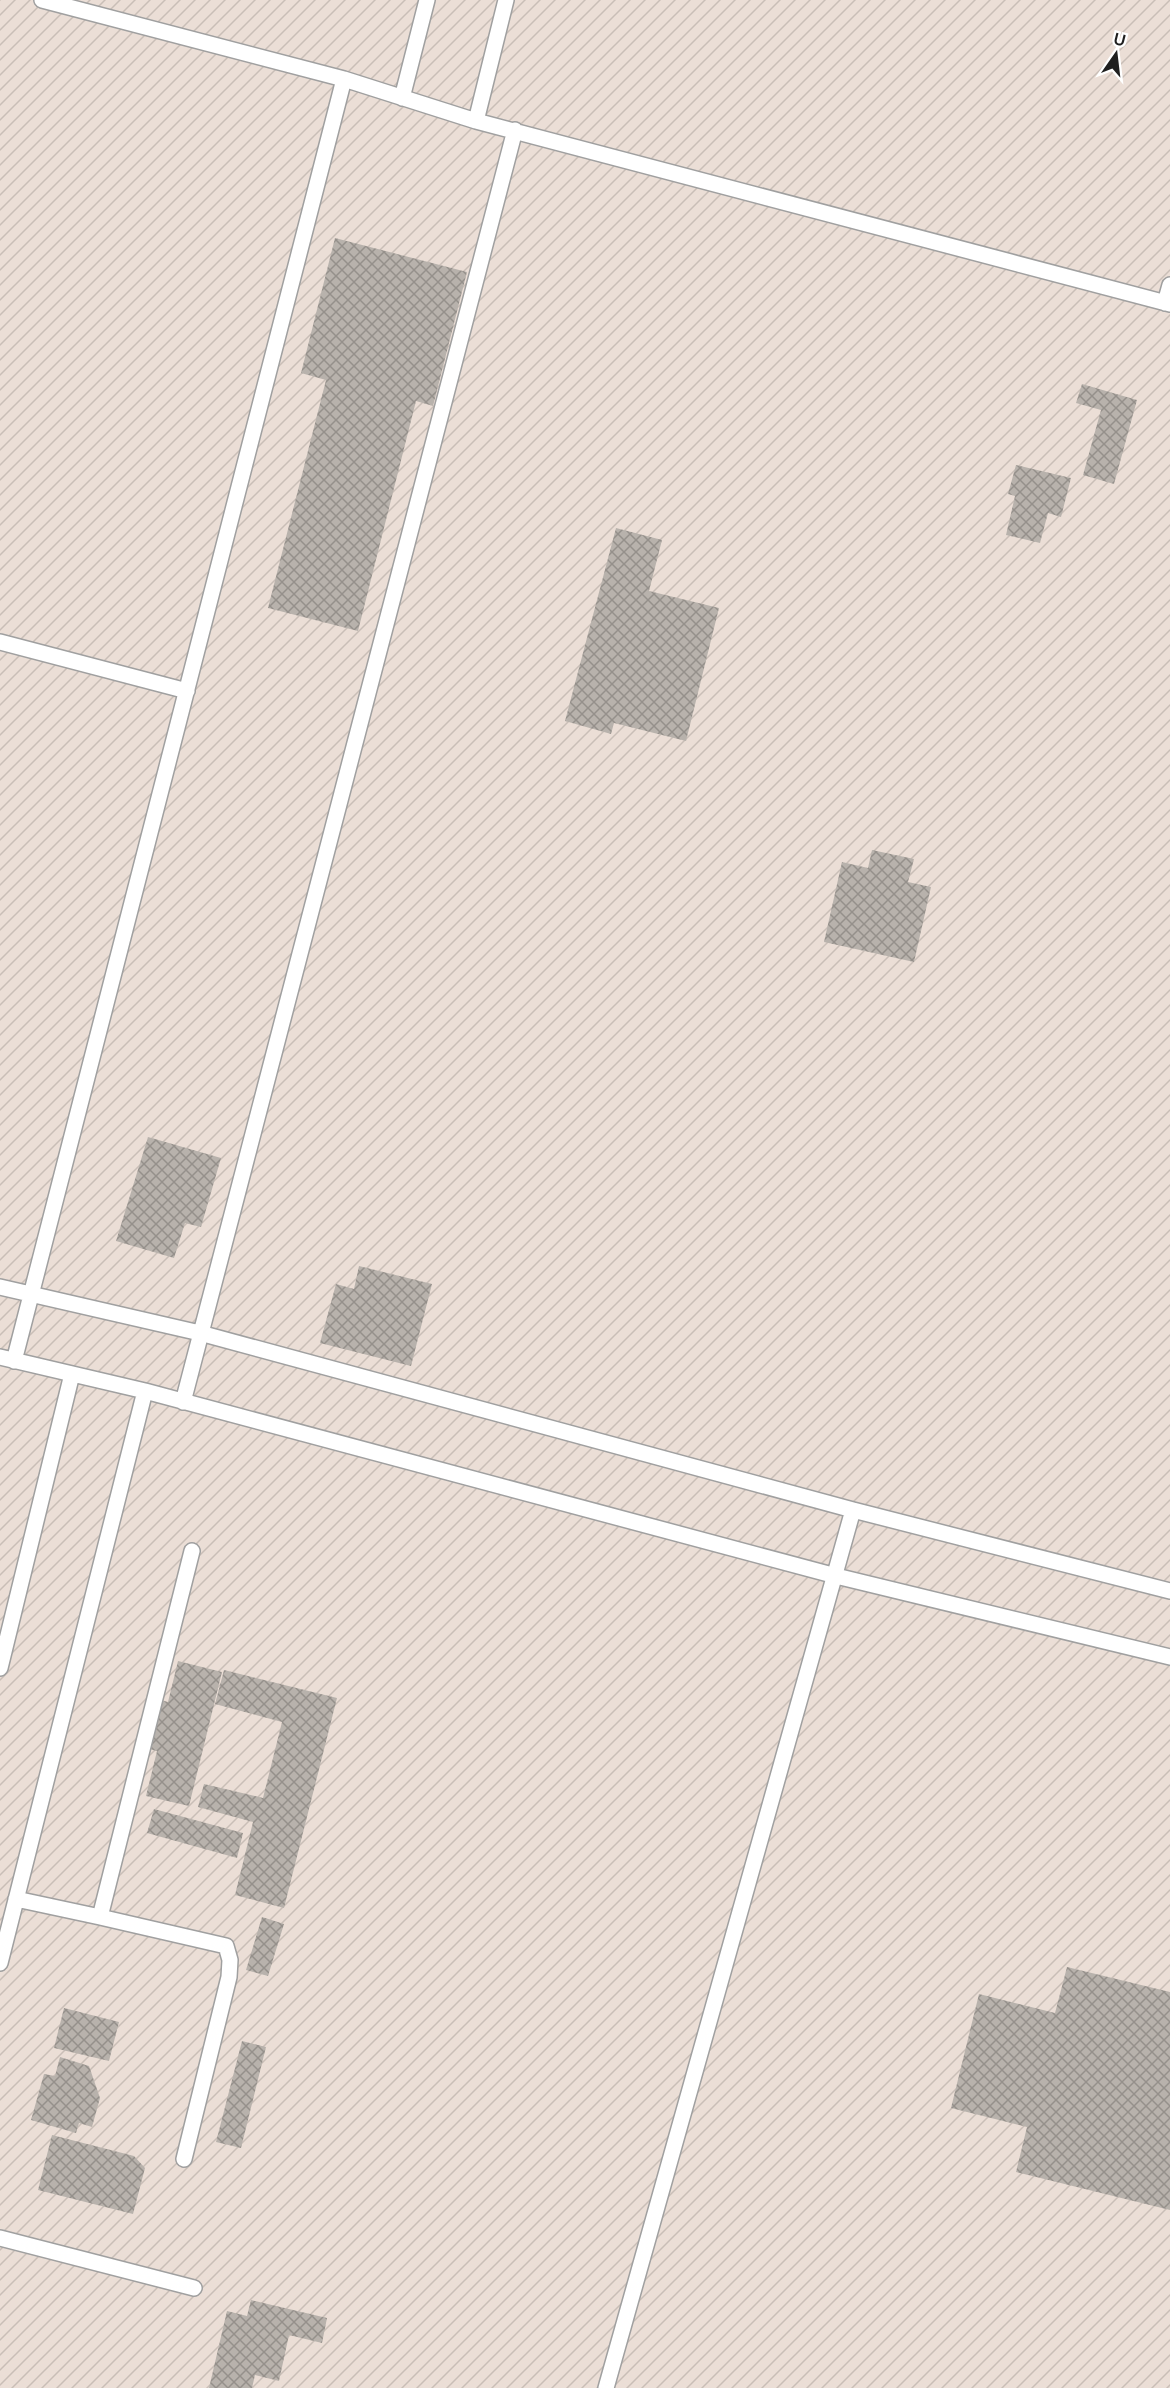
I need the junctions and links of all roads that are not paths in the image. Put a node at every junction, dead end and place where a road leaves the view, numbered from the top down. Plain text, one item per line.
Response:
1 (42, 0) edge
2 (427, 0) edge
3 (506, 0) edge
4 (344, 79) junction
5 (402, 98) junction
6 (476, 121) junction
7 (515, 130) junction
8 (1170, 285) edge
9 (1167, 304) edge
10 (0, 642) edge
11 (187, 691) junction
12 (0, 1287) edge
13 (31, 1296) junction
14 (200, 1333) junction
15 (7, 1359) edge
16 (72, 1374) junction
17 (145, 1391) junction
18 (183, 1402) junction
19 (853, 1510) junction
20 (192, 1551) dead end
21 (836, 1575) junction
22 (1170, 1591) edge
23 (7, 1611) edge
24 (1170, 1657) edge
25 (0, 1668) edge
26 (16, 1899) junction
27 (100, 1917) junction
28 (0, 1963) edge
29 (184, 2159) dead end
30 (0, 2238) edge
31 (194, 2288) dead end
32 (606, 2388) edge

1 - 4 lane
2 - 5 lane
3 - 6 lane
4 - 5 lane
4 - 11 lane
5 - 6 lane
6 - 7 lane
7 - 9 lane
7 - 14 lane
8 - 9 lane
10 - 11 lane
11 - 13 lane
12 - 13 lane
13 - 14 lane
13 - 15 lane
14 - 18 lane
14 - 19 lane
15 - 16 lane
16 - 17 lane
16 - 23 lane
17 - 18 lane
17 - 26 lane
18 - 21 lane
19 - 21 lane
19 - 22 lane
20 - 27 lane
21 - 24 lane
21 - 32 lane
23 - 25 lane
26 - 27 lane
26 - 28 lane
27 - 29 lane
30 - 31 lane

